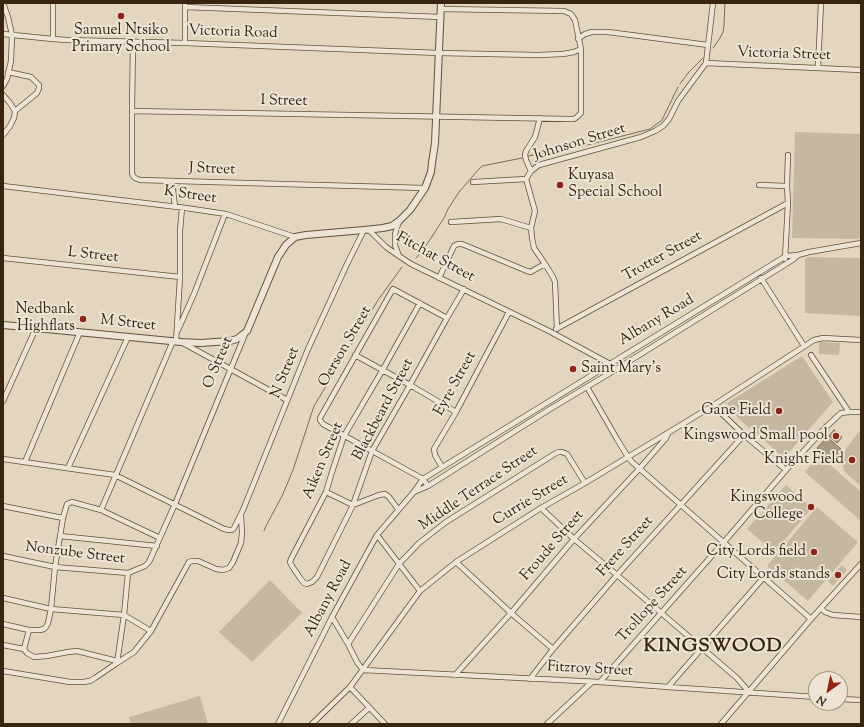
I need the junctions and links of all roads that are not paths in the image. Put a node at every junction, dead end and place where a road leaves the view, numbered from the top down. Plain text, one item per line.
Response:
1 (3, 3) edge
2 (53, 3) edge
3 (712, 3) edge
4 (821, 3) edge
5 (185, 5) edge
6 (441, 6) edge
7 (441, 17) junction
8 (3, 34) edge
9 (12, 35) junction
10 (578, 39) junction
11 (53, 40) junction
12 (132, 42) junction
13 (185, 43) junction
14 (708, 45) junction
15 (581, 49) junction
16 (439, 54) junction
17 (706, 63) junction
18 (818, 68) junction
19 (861, 70) edge
20 (8, 72) junction
21 (3, 86) edge
22 (3, 95) edge
23 (14, 111) junction
24 (132, 112) junction
25 (436, 116) junction
26 (540, 118) junction
27 (3, 135) edge
28 (788, 155) dead end
29 (531, 171) junction
30 (526, 179) junction
31 (172, 181) junction
32 (473, 182) dead end
33 (759, 185) dead end
34 (3, 186) edge
35 (787, 186) junction
36 (425, 188) junction
37 (788, 203) junction
38 (176, 207) junction
39 (182, 208) junction
40 (225, 214) junction
41 (399, 221) junction
42 (451, 222) dead end
43 (531, 228) junction
44 (367, 230) junction
45 (295, 238) junction
46 (861, 243) edge
47 (798, 255) junction
48 (399, 256) junction
49 (786, 256) junction
50 (3, 258) edge
51 (545, 264) junction
52 (785, 265) junction
53 (758, 274) junction
54 (180, 277) junction
55 (439, 278) junction
56 (762, 279) junction
57 (464, 289) junction
58 (420, 303) junction
59 (509, 312) junction
60 (687, 317) junction
61 (447, 318) junction
62 (691, 323) junction
63 (3, 325) edge
64 (36, 328) junction
65 (557, 329) junction
66 (247, 331) junction
67 (549, 331) junction
68 (80, 332) junction
69 (177, 333) junction
70 (128, 337) junction
71 (649, 340) junction
72 (861, 340) edge
73 (177, 342) junction
74 (654, 346) junction
75 (804, 346) junction
76 (355, 355) junction
77 (812, 355) dead end
78 (610, 364) junction
79 (230, 369) junction
80 (615, 370) junction
81 (382, 371) junction
82 (410, 385) junction
83 (587, 387) junction
84 (287, 400) junction
85 (3, 401) edge
86 (546, 403) junction
87 (714, 405) junction
88 (550, 409) junction
89 (456, 412) junction
90 (848, 412) junction
91 (861, 412) edge
92 (669, 432) junction
93 (744, 435) junction
94 (344, 436) junction
95 (470, 450) junction
96 (372, 451) junction
97 (474, 457) junction
98 (628, 457) junction
99 (3, 459) edge
100 (25, 462) junction
101 (442, 467) junction
102 (68, 468) junction
103 (640, 468) junction
104 (786, 470) junction
105 (115, 475) junction
106 (423, 480) junction
107 (585, 483) junction
108 (428, 486) junction
109 (326, 492) junction
110 (413, 493) junction
111 (175, 504) junction
112 (682, 504) junction
113 (353, 505) junction
114 (3, 506) edge
115 (541, 508) junction
116 (398, 509) junction
117 (101, 510) junction
118 (241, 513) junction
119 (62, 518) junction
120 (378, 535) junction
121 (60, 536) junction
122 (160, 538) junction
123 (574, 539) junction
124 (724, 542) junction
125 (157, 546) junction
126 (3, 556) edge
127 (456, 562) junction
128 (399, 564) junction
129 (861, 564) edge
130 (55, 566) junction
131 (128, 573) junction
132 (617, 575) junction
133 (764, 577) junction
134 (307, 584) joint
135 (420, 591) junction
136 (3, 598) edge
137 (51, 608) junction
138 (821, 608) junction
139 (511, 613) junction
140 (661, 613) junction
141 (124, 615) junction
142 (332, 617) junction
143 (861, 617) edge
144 (811, 619) junction
145 (3, 624) edge
146 (29, 630) junction
147 (151, 631) junction
148 (3, 644) edge
149 (348, 644) junction
150 (701, 648) junction
151 (24, 649) junction
152 (553, 649) junction
153 (117, 662) junction
154 (363, 670) junction
155 (3, 671) edge
156 (455, 675) junction
157 (530, 679) junction
158 (592, 682) junction
159 (600, 682) junction
160 (350, 687) junction
161 (668, 688) junction
162 (749, 692) junction
163 (808, 696) edge
164 (848, 699) edge
165 (861, 700) edge
166 (369, 708) junction
167 (278, 724) edge
168 (312, 724) edge
169 (351, 724) edge
170 (385, 724) edge
171 (547, 724) edge
172 (721, 724) edge

1 - 9 street
2 - 11 street
3 - 14 street
4 - 18 street
5 - 7 street, Victoria Road
5 - 13 street
6 - 7 street, Fitchat Street
6 - 10 street, I Street
7 - 16 street, Fitchat Street
8 - 9 street, Victoria Road
9 - 11 street, Victoria Road
9 - 20 street
10 - 14 street
10 - 15 street, I Street
11 - 12 street, Victoria Road
12 - 13 street, Victoria Road
12 - 24 street, J Street
13 - 16 street, Victoria Road
14 - 17 street
15 - 16 street, Victoria Road
15 - 26 street, I Street
16 - 25 street, Fitchat Street
17 - 18 street, Victoria Street
17 - 29 street, Johnson Street
18 - 19 street, Victoria Street
20 - 21 street
20 - 23 street
22 - 23 street
23 - 27 street
24 - 25 street, I Street
24 - 31 street, J Street
25 - 26 street, I Street
25 - 36 street, Fitchat Street
26 - 29 street
28 - 35 street
29 - 30 street, Johnson Street
30 - 32 street
30 - 43 street, Johnson Street
31 - 36 street, J Street
31 - 38 street
33 - 35 street
34 - 38 street, K Street
35 - 37 street
36 - 41 street, Fitchat Street
37 - 49 street
37 - 65 street, Trotter Street
38 - 39 street, K Street
39 - 40 street, K Street
39 - 54 street
40 - 45 street, K Street
40 - 69 street
41 - 44 street, Fitchat Street
41 - 48 street
42 - 43 street
43 - 51 street, Johnson Street
44 - 45 street, K Street
44 - 48 street, Fitchat Street
44 - 84 street, N Street
45 - 66 street, O Street
46 - 47 street, Albany Road
47 - 49 street, Albany Road
47 - 52 street, Albany Road
48 - 55 street, Fitchat Street
49 - 52 street
49 - 53 street, Albany Road
50 - 54 street, L Street
51 - 55 street
51 - 65 street, Johnson Street
52 - 56 street, Albany Road
53 - 56 street
53 - 60 street, Albany Road
54 - 69 street
55 - 57 street, Fitchat Street
56 - 62 street, Albany Road
56 - 75 street
57 - 59 street, Fitchat Street
57 - 61 street, Blackbeard Street
58 - 61 street
58 - 76 street, Oerson Street
58 - 81 street, Aiken Street
59 - 67 street, Fitchat Street
59 - 89 street, Eyre Street
60 - 62 street
60 - 71 street, Albany Road
61 - 82 street, Blackbeard Street
62 - 74 street, Albany Road
63 - 64 street, M Street
64 - 68 street, M Street
64 - 85 street
65 - 67 street, Trotter Street
66 - 73 street, M Street
66 - 79 street, O Street
67 - 78 street, Fitchat Street
68 - 70 street, M Street
68 - 100 street
69 - 73 street
70 - 73 street, M Street
70 - 102 street
71 - 74 street
71 - 78 street, Albany Road
72 - 75 street, Currie Street
73 - 79 street
73 - 105 street
74 - 80 street, Albany Road
75 - 87 street, Currie Street
76 - 81 street
76 - 94 street, Oerson Street
77 - 90 street
78 - 80 street, Fitchat Street
78 - 86 street, Albany Road
79 - 84 street
79 - 111 street, O Street
80 - 83 street, Albany Road
81 - 82 street
81 - 94 street, Aiken Street
82 - 89 street
82 - 96 street, Blackbeard Street
83 - 88 street, Albany Road
83 - 98 street
84 - 118 street, N Street
86 - 88 street
86 - 95 street, Albany Road
87 - 92 street, Currie Street
87 - 93 street
88 - 97 street, Albany Road
89 - 101 street, Eyre Street
90 - 91 street
90 - 104 street, Trollope Street
92 - 98 street, Currie Street
92 - 103 street, Froude Street
93 - 104 street
93 - 112 street, Frere Street
94 - 96 street
94 - 109 street, Aiken Street
95 - 97 street
95 - 101 street, Albany Road
96 - 106 street
96 - 113 street, Blackbeard Street
97 - 108 street, Albany Road
98 - 103 street
98 - 107 street, Currie Street
99 - 100 street
100 - 102 street
101 - 106 street, Albany Road
102 - 105 street
103 - 112 street
103 - 123 street, Froude Street
104 - 124 street, Trollope Street
105 - 111 street
105 - 117 street
106 - 108 street
106 - 110 street, Albany Road
107 - 115 street, Currie Street
107 - 128 street, Middle Terrace Street
108 - 110 street, Albany Road
109 - 113 street
109 - 134 street, Aiken Street
110 - 116 street, Albany Road
111 - 118 street, N Street
111 - 122 street, Nonzube Street
112 - 124 street
112 - 132 street, Frere Street
113 - 116 street
113 - 134 street, Blackbeard Street
114 - 119 street
115 - 123 street
115 - 127 street, Currie Street
116 - 120 street, Albany Road
117 - 119 street
117 - 122 street
118 - 147 street
119 - 121 street
120 - 128 street
120 - 142 street, Albany Road
121 - 125 street
121 - 130 street
122 - 125 street, Nonzube Street
123 - 132 street
123 - 139 street, Froude Street
124 - 133 street
124 - 140 street, Trollope Street
125 - 131 street, Nonzube Street
126 - 130 street, Nonzube Street
127 - 135 street, Currie Street
127 - 139 street
128 - 135 street
128 - 149 street, Middle Terrace Street
129 - 138 street
130 - 131 street, Nonzube Street
130 - 137 street
131 - 141 street
132 - 140 street
132 - 152 street, Frere Street
133 - 144 street
133 - 150 street
135 - 154 street, Currie Street
136 - 137 street
137 - 141 street
137 - 146 street
138 - 143 street
138 - 144 street
139 - 152 street
139 - 156 street, Froude Street
140 - 150 street
140 - 159 street, Trollope Street
141 - 147 street
141 - 153 street
142 - 149 street
142 - 167 street, Albany Road
144 - 162 street
145 - 146 street
146 - 151 street
147 - 153 street
148 - 151 street
149 - 154 street
150 - 161 street
150 - 162 street
151 - 153 street
152 - 157 street, Frere Street
153 - 155 street
154 - 156 street, Fitzroy Street
154 - 160 street, Currie Street
156 - 157 street, Fitzroy Street
157 - 158 street, Fitzroy Street
158 - 159 street, Fitzroy Street
158 - 171 street
159 - 161 street, Fitzroy Street
160 - 166 street
160 - 168 street, Currie Street
161 - 162 street, Fitzroy Street
162 - 163 street, Fitzroy Street
162 - 172 street
164 - 165 street
166 - 169 street
166 - 170 street

